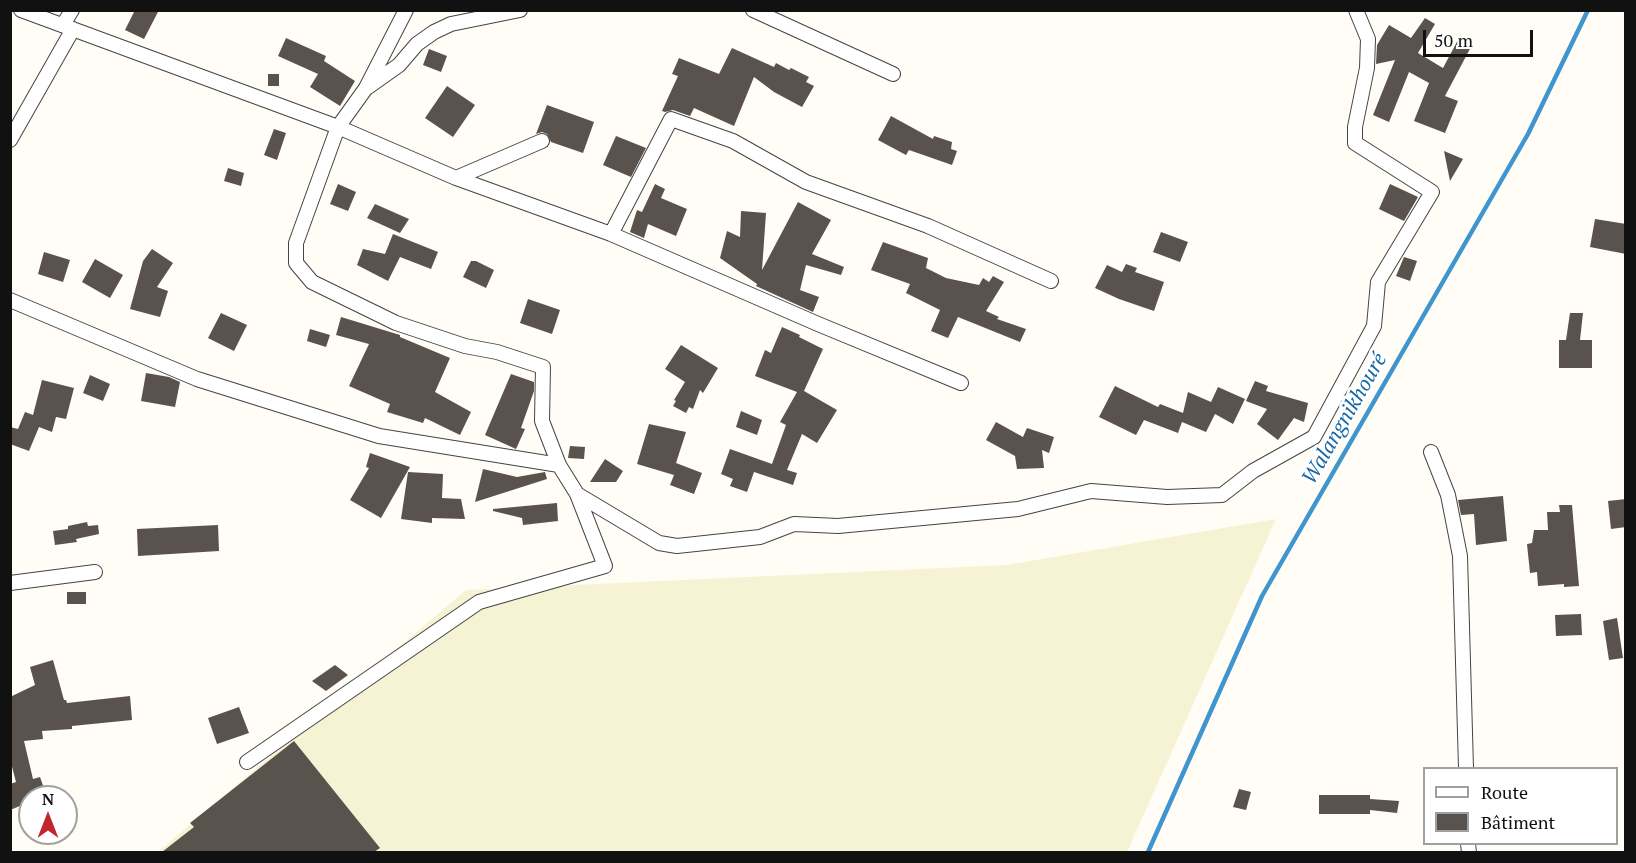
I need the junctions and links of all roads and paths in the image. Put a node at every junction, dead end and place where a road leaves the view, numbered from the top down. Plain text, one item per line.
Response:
1 (21, 10) edge
2 (72, 10) edge
3 (406, 10) edge
4 (520, 10) edge
5 (753, 10) edge
6 (1356, 10) edge
7 (68, 27) junction
8 (893, 74) dead end
9 (366, 88) junction
10 (14, 127) edge
11 (338, 127) junction
12 (10, 140) edge
13 (542, 141) dead end
14 (456, 178) junction
15 (610, 234) junction
16 (1051, 281) dead end
17 (10, 300) edge
18 (961, 383) dead end
19 (1431, 452) dead end
20 (559, 465) junction
21 (577, 494) junction
22 (95, 572) dead end
23 (10, 583) edge
24 (247, 762) dead end
25 (1466, 767) edge

1 - 7 street
2 - 7 street
3 - 9 street
4 - 9 street
5 - 8 street
6 - 21 street
7 - 10 street
7 - 11 street
9 - 11 street
10 - 12 street
11 - 14 street
11 - 20 street
13 - 14 street
14 - 15 street
15 - 16 street
15 - 18 street
17 - 20 street
19 - 25 street
20 - 21 street
21 - 24 street
22 - 23 street

